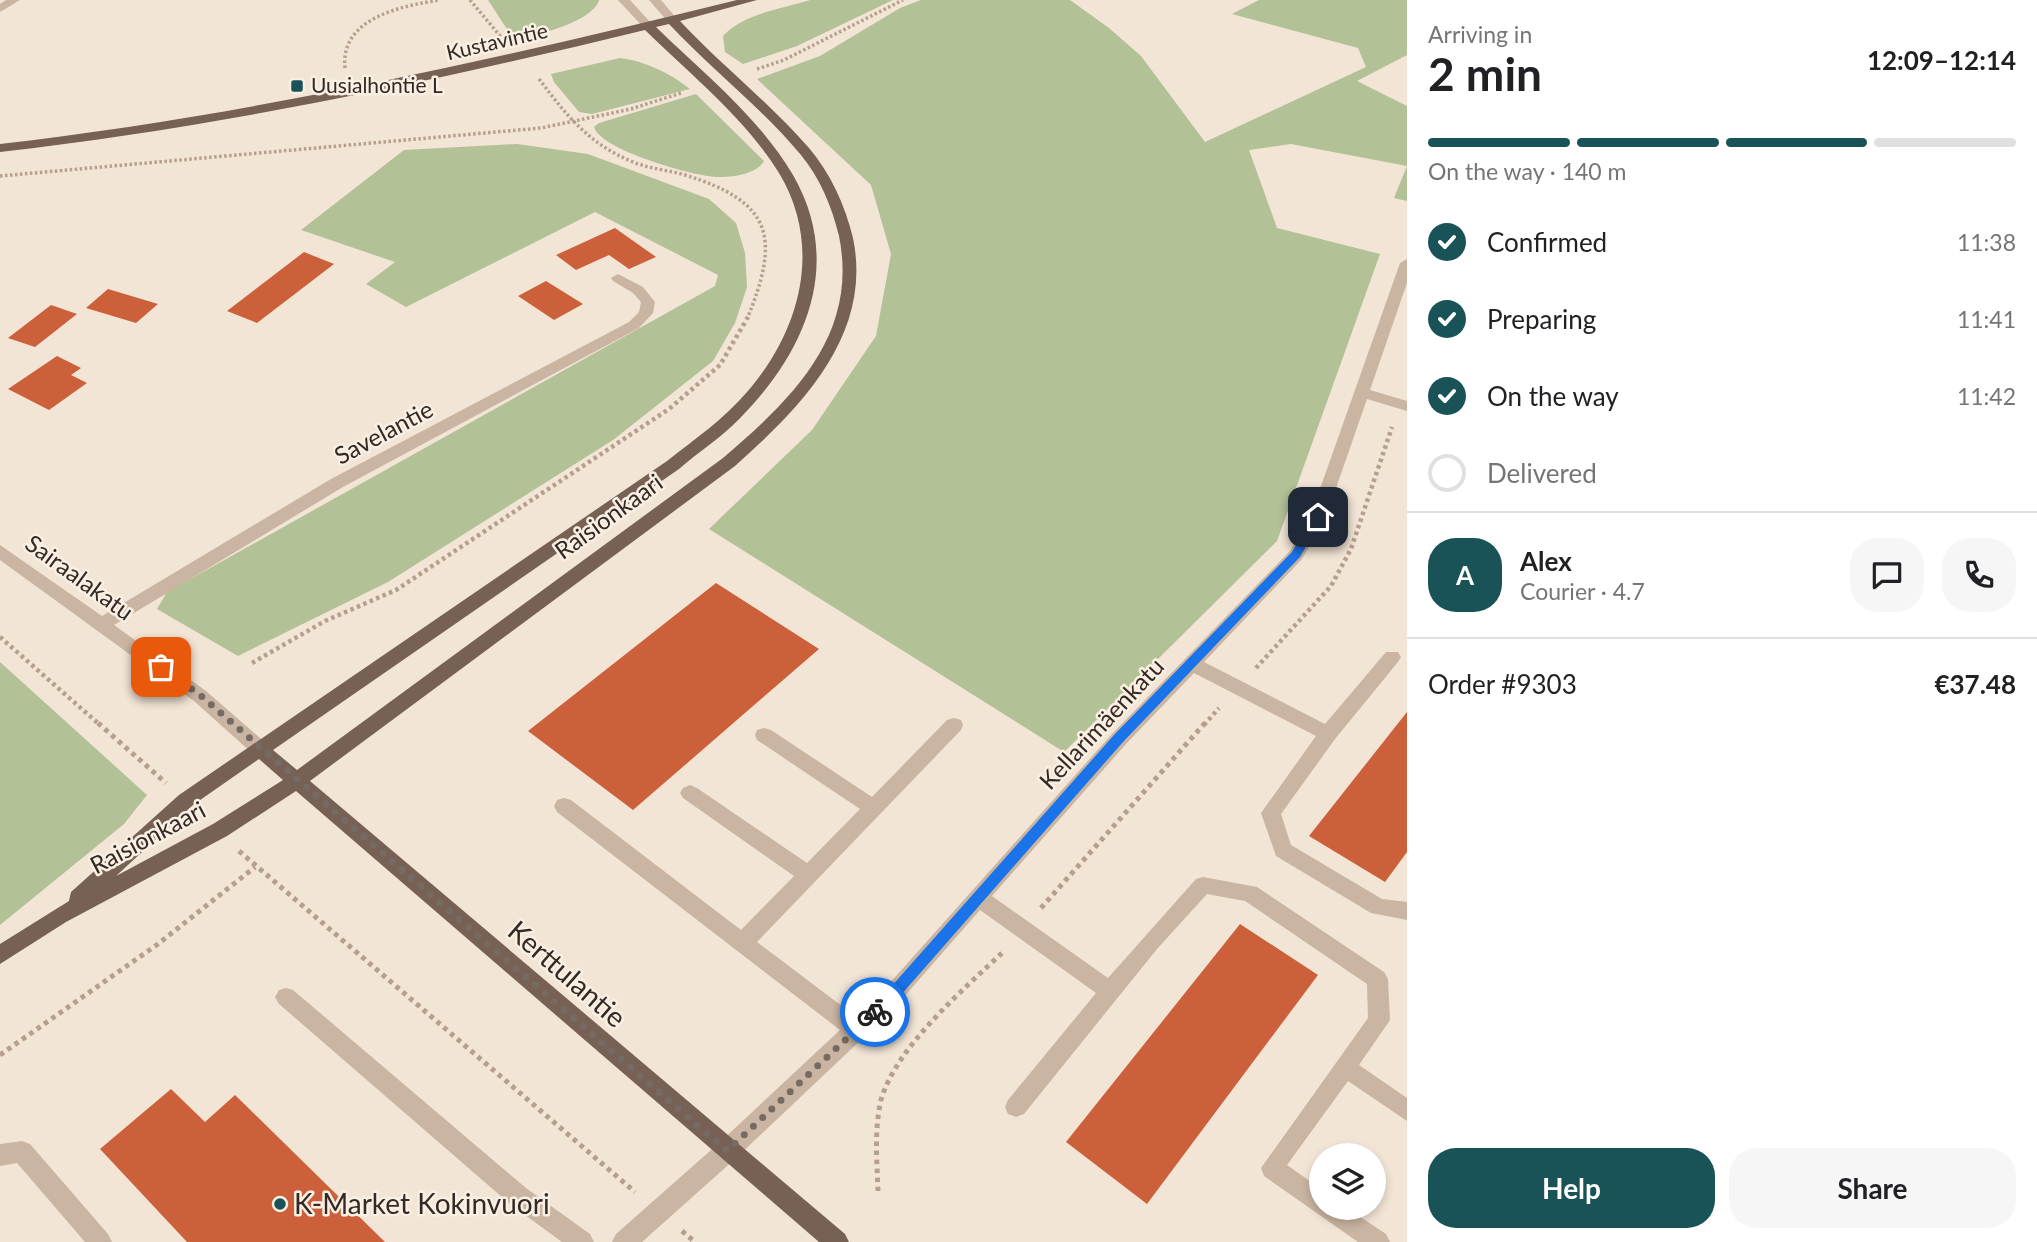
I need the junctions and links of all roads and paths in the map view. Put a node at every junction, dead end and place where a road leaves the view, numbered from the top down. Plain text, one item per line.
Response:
1 (14, 0) edge
2 (440, 0) edge
3 (470, 0) edge
4 (624, 0) edge
5 (654, 0) edge
6 (751, 0) edge
7 (903, 0) edge
8 (0, 9) edge
9 (672, 20) junction
10 (648, 26) junction
11 (504, 40) dead end
12 (756, 70) dead end
13 (347, 75) dead end
14 (681, 93) dead end
15 (0, 148) edge
16 (0, 176) edge
17 (1407, 263) edge
18 (618, 278) dead end
19 (1361, 392) junction
20 (1403, 405) edge
21 (0, 551) edge
22 (102, 624) junction
23 (0, 636) edge
24 (1392, 657) dead end
25 (1192, 663) junction
26 (1238, 686) junction
27 (954, 725) dead end
28 (1328, 734) junction
29 (764, 736) dead end
30 (260, 749) junction
31 (296, 780) junction
32 (690, 793) dead end
33 (186, 800) junction
34 (564, 806) dead end
35 (873, 808) junction
36 (220, 830) junction
37 (254, 867) junction
38 (808, 875) junction
39 (979, 898) junction
40 (1407, 911) edge
41 (59, 916) junction
42 (1023, 929) junction
43 (742, 943) junction
44 (0, 956) edge
45 (1111, 992) junction
46 (286, 997) dead end
47 (856, 1030) junction
48 (0, 1055) edge
49 (1345, 1067) junction
50 (1016, 1107) dead end
51 (1407, 1111) edge
52 (727, 1151) junction
53 (0, 1155) edge
54 (878, 1191) dead end
55 (1309, 1194) edge
56 (659, 1212) junction
57 (1346, 1220) edge
58 (100, 1242) edge
59 (582, 1242) edge
60 (624, 1242) edge
61 (695, 1242) edge
62 (837, 1242) edge
63 (1378, 1242) edge

1 - 8 street
2 - 13 path
3 - 11 path
4 - 10 street
5 - 9 street
6 - 9 main road, Kustavintie
7 - 12 path
9 - 10 main road, Kustavintie
9 - 31 main road, Raisionkaari
10 - 15 main road, Kustavintie
10 - 30 main road, Raisionkaari
14 - 16 path
17 - 19 street, Kellarimäenkatu
18 - 22 street, Savelantie
19 - 20 street
19 - 25 street, Kellarimäenkatu
20 - 26 path
21 - 22 street, Sairaalakatu
22 - 30 street, Sairaalakatu
23 - 33 path
24 - 28 street
25 - 26 street
25 - 39 street, Kellarimäenkatu
26 - 28 street
26 - 42 path
27 - 35 street
28 - 40 street
29 - 35 street
30 - 31 main road, Kerttulantie
30 - 33 main road, Raisionkaari
31 - 36 main road, Raisionkaari
31 - 52 main road, Kerttulantie
32 - 38 street
33 - 41 main road, Raisionkaari
34 - 43 street
35 - 38 street
36 - 37 path
36 - 41 main road, Raisionkaari
37 - 48 path
37 - 56 path
38 - 43 street
39 - 42 street
39 - 47 street, Kellarimäenkatu
41 - 44 main road, Raisionkaari
42 - 45 street
42 - 54 path
43 - 47 street
45 - 49 street
45 - 50 street
46 - 59 street
47 - 52 street, Kellarimäenkatu
49 - 51 street
49 - 55 street
52 - 56 street, Kellarimäenkatu
52 - 62 main road, Kerttulantie
53 - 58 street
56 - 60 street, Kellarimäenkatu
56 - 61 path
57 - 63 street

